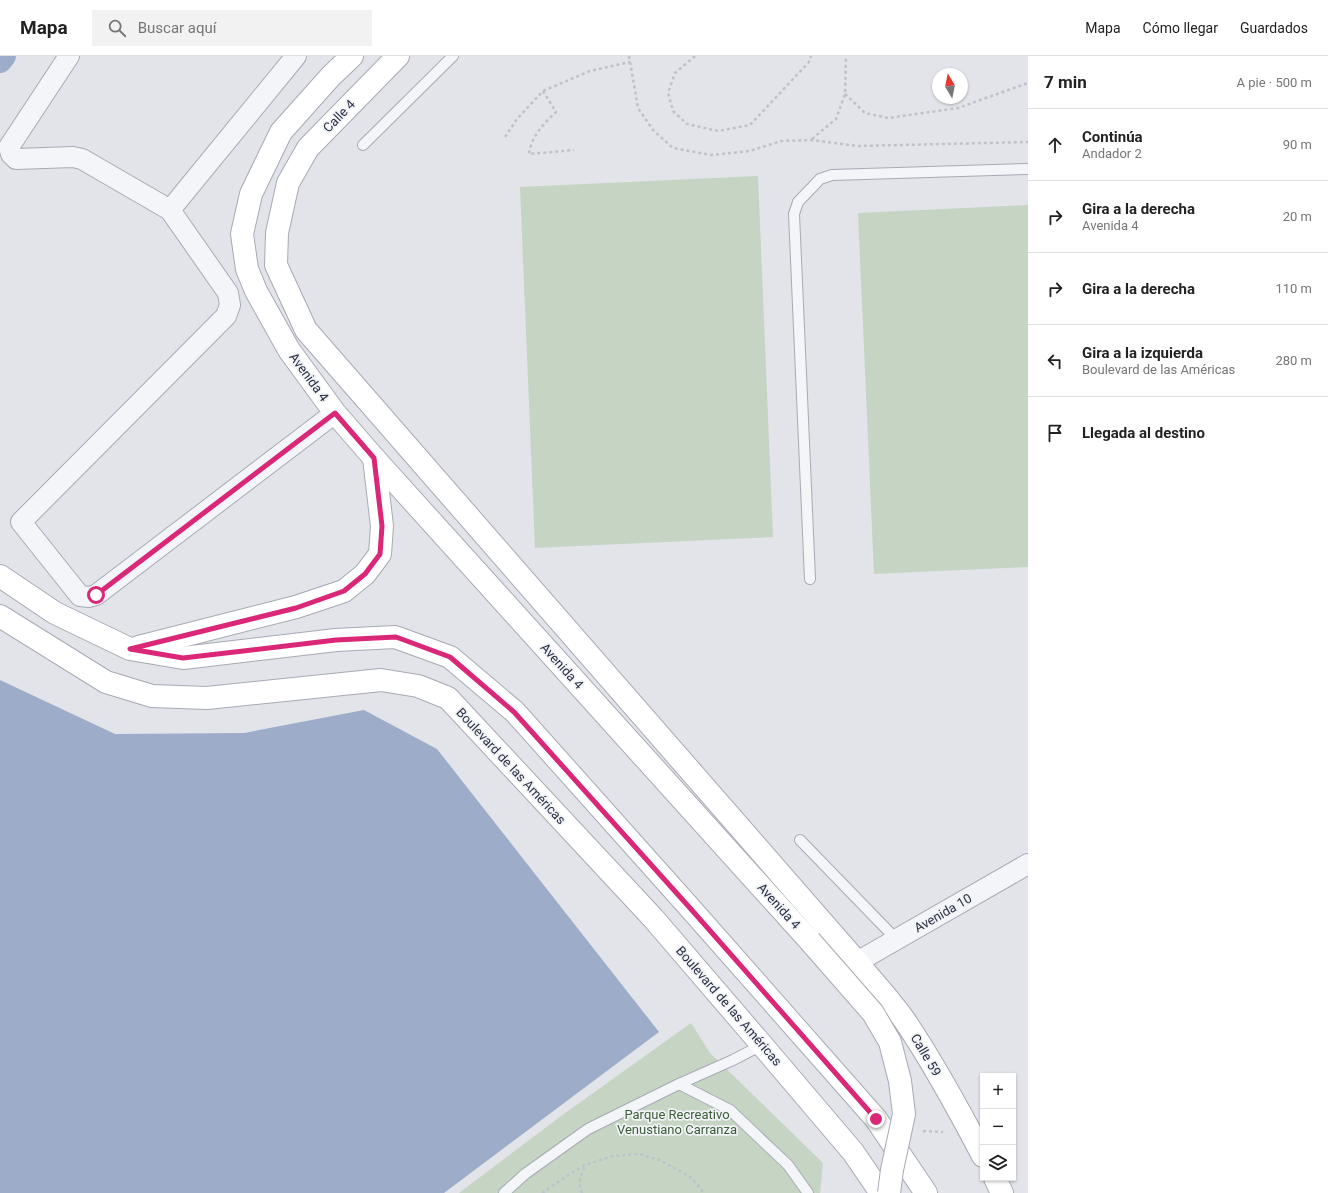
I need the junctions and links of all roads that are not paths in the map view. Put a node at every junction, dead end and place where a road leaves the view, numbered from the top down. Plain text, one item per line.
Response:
1 (69, 56) edge
2 (296, 56) edge
3 (352, 56) edge
4 (398, 56) edge
5 (454, 56) edge
6 (363, 145) dead end
7 (1028, 169) edge
8 (288, 183) joint
9 (170, 210) junction
10 (335, 413) junction
11 (374, 458) junction
12 (0, 576) edge
13 (810, 579) dead end
14 (0, 616) edge
15 (130, 649) junction
16 (800, 840) dead end
17 (1028, 864) edge
18 (897, 940) junction
19 (857, 962) junction
20 (762, 1045) junction
21 (678, 1084) junction
22 (980, 1150) edge
23 (996, 1181) edge
24 (504, 1193) edge
25 (808, 1193) edge
26 (881, 1193) edge
27 (889, 1193) edge
28 (926, 1193) edge
29 (1002, 1193) edge

1 - 9 street
2 - 9 street
3 - 10 main road, Avenida 4
4 - 8 main road, Calle 4
5 - 6 lane
7 - 13 lane
8 - 19 main road, Avenida 4
9 - 10 street
10 - 11 main road, Avenida 4
11 - 15 main road
11 - 27 main road, Avenida 4, bridge
12 - 15 main road
14 - 20 main road, Boulevard de las Américas
15 - 28 main road
16 - 18 lane
17 - 18 street, Avenida 10
18 - 19 street, Avenida 10
19 - 22 main road, Calle 59
20 - 21 lane
20 - 26 main road, Boulevard de las Américas
21 - 24 lane
21 - 25 lane
23 - 29 main road

